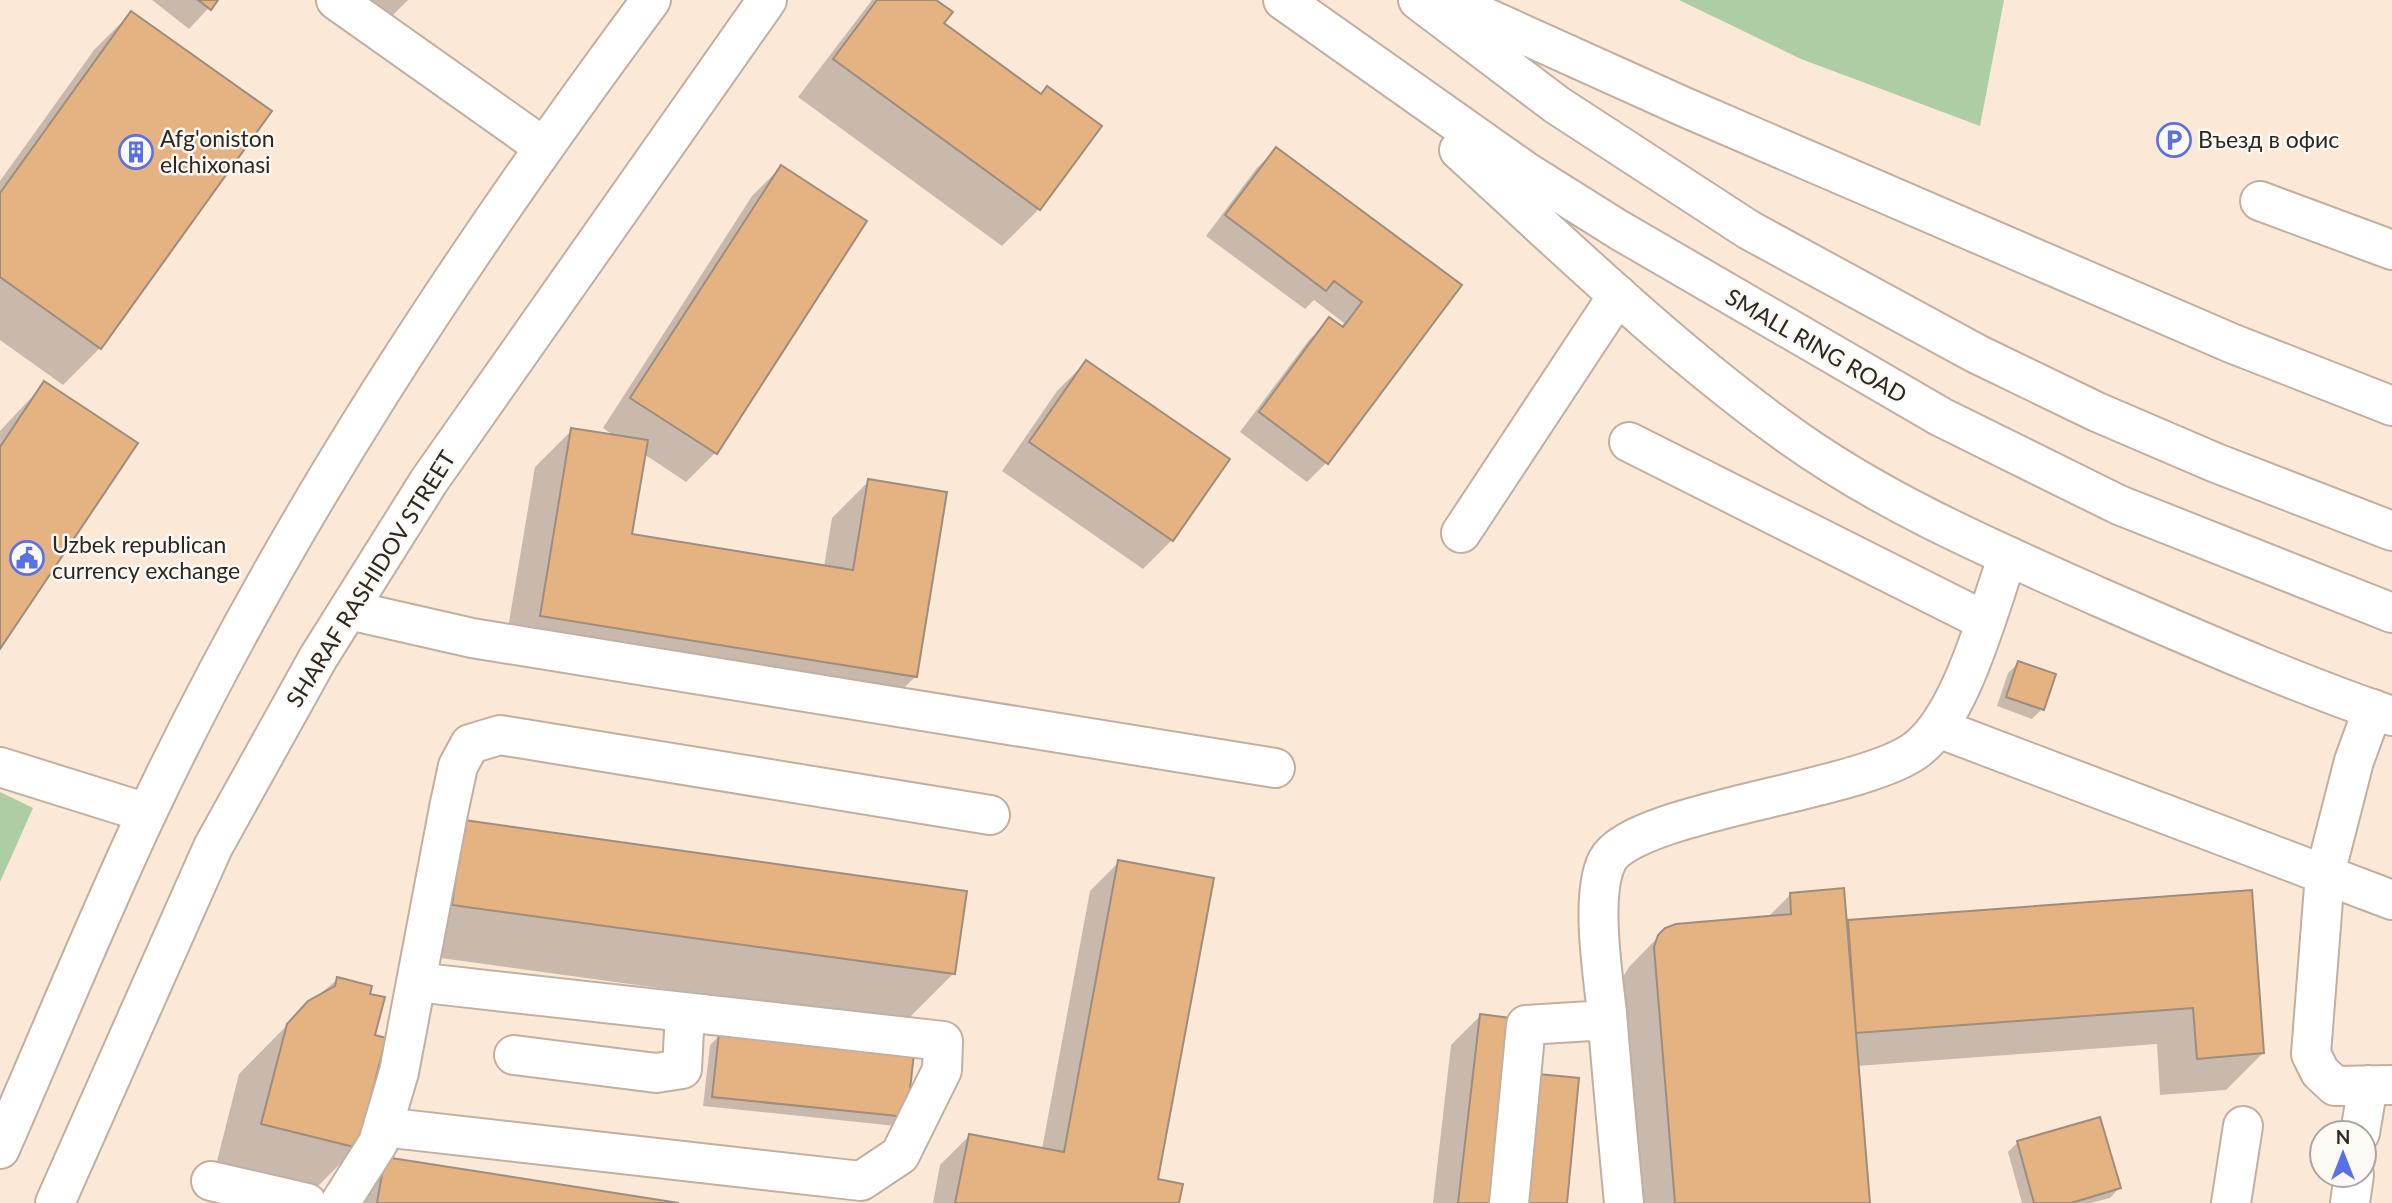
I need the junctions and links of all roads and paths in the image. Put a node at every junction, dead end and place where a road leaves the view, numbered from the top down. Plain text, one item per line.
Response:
1 (336, 0) edge
2 (651, 0) edge
3 (767, 0) edge
4 (1283, 0) edge
5 (1418, 0) edge
6 (1447, 0) edge
7 (1344, 44) junction
8 (542, 146) junction
9 (2293, 188) dead end
10 (2392, 250) edge
11 (1618, 295) junction
12 (2392, 406) edge
13 (1629, 442) dead end
14 (2392, 531) edge
15 (1461, 533) dead end
16 (2008, 556) junction
17 (349, 610) junction
18 (2392, 613) edge
19 (1985, 621) junction
20 (2382, 713) edge
21 (1938, 728) junction
22 (0, 767) edge
23 (1275, 768) dead end
24 (147, 813) junction
25 (990, 815) dead end
26 (2325, 874) junction
27 (2392, 900) edge
28 (416, 982) junction
29 (685, 1012) junction
30 (1607, 1020) junction
31 (514, 1055) dead end
32 (2380, 1085) edge
33 (2366, 1119) edge
34 (2243, 1126) dead end
35 (383, 1127) junction
36 (0, 1149) edge
37 (211, 1181) dead end
38 (55, 1203) edge
39 (307, 1203) edge
40 (340, 1203) edge
41 (1509, 1203) edge
42 (1624, 1203) edge
43 (2231, 1203) edge

1 - 8 main road
2 - 8 main road
3 - 17 main road, SHARAF RASHIDOV STREET
4 - 7 main road, SMALL RING ROAD
5 - 14 main road
6 - 12 main road
7 - 11 main road
7 - 18 main road, SMALL RING ROAD
8 - 24 main road
9 - 10 main road
11 - 15 main road
11 - 16 main road
13 - 19 main road
16 - 19 main road
16 - 20 main road
17 - 23 main road
17 - 38 main road, SHARAF RASHIDOV STREET
19 - 21 main road
20 - 26 main road
21 - 26 main road
21 - 30 main road
22 - 24 main road
24 - 36 main road
25 - 28 main road
26 - 27 main road
26 - 32 main road
28 - 29 main road
28 - 35 main road
29 - 31 main road
29 - 35 main road
30 - 41 main road
30 - 42 main road
32 - 33 main road
34 - 43 main road
35 - 40 main road
37 - 39 main road

